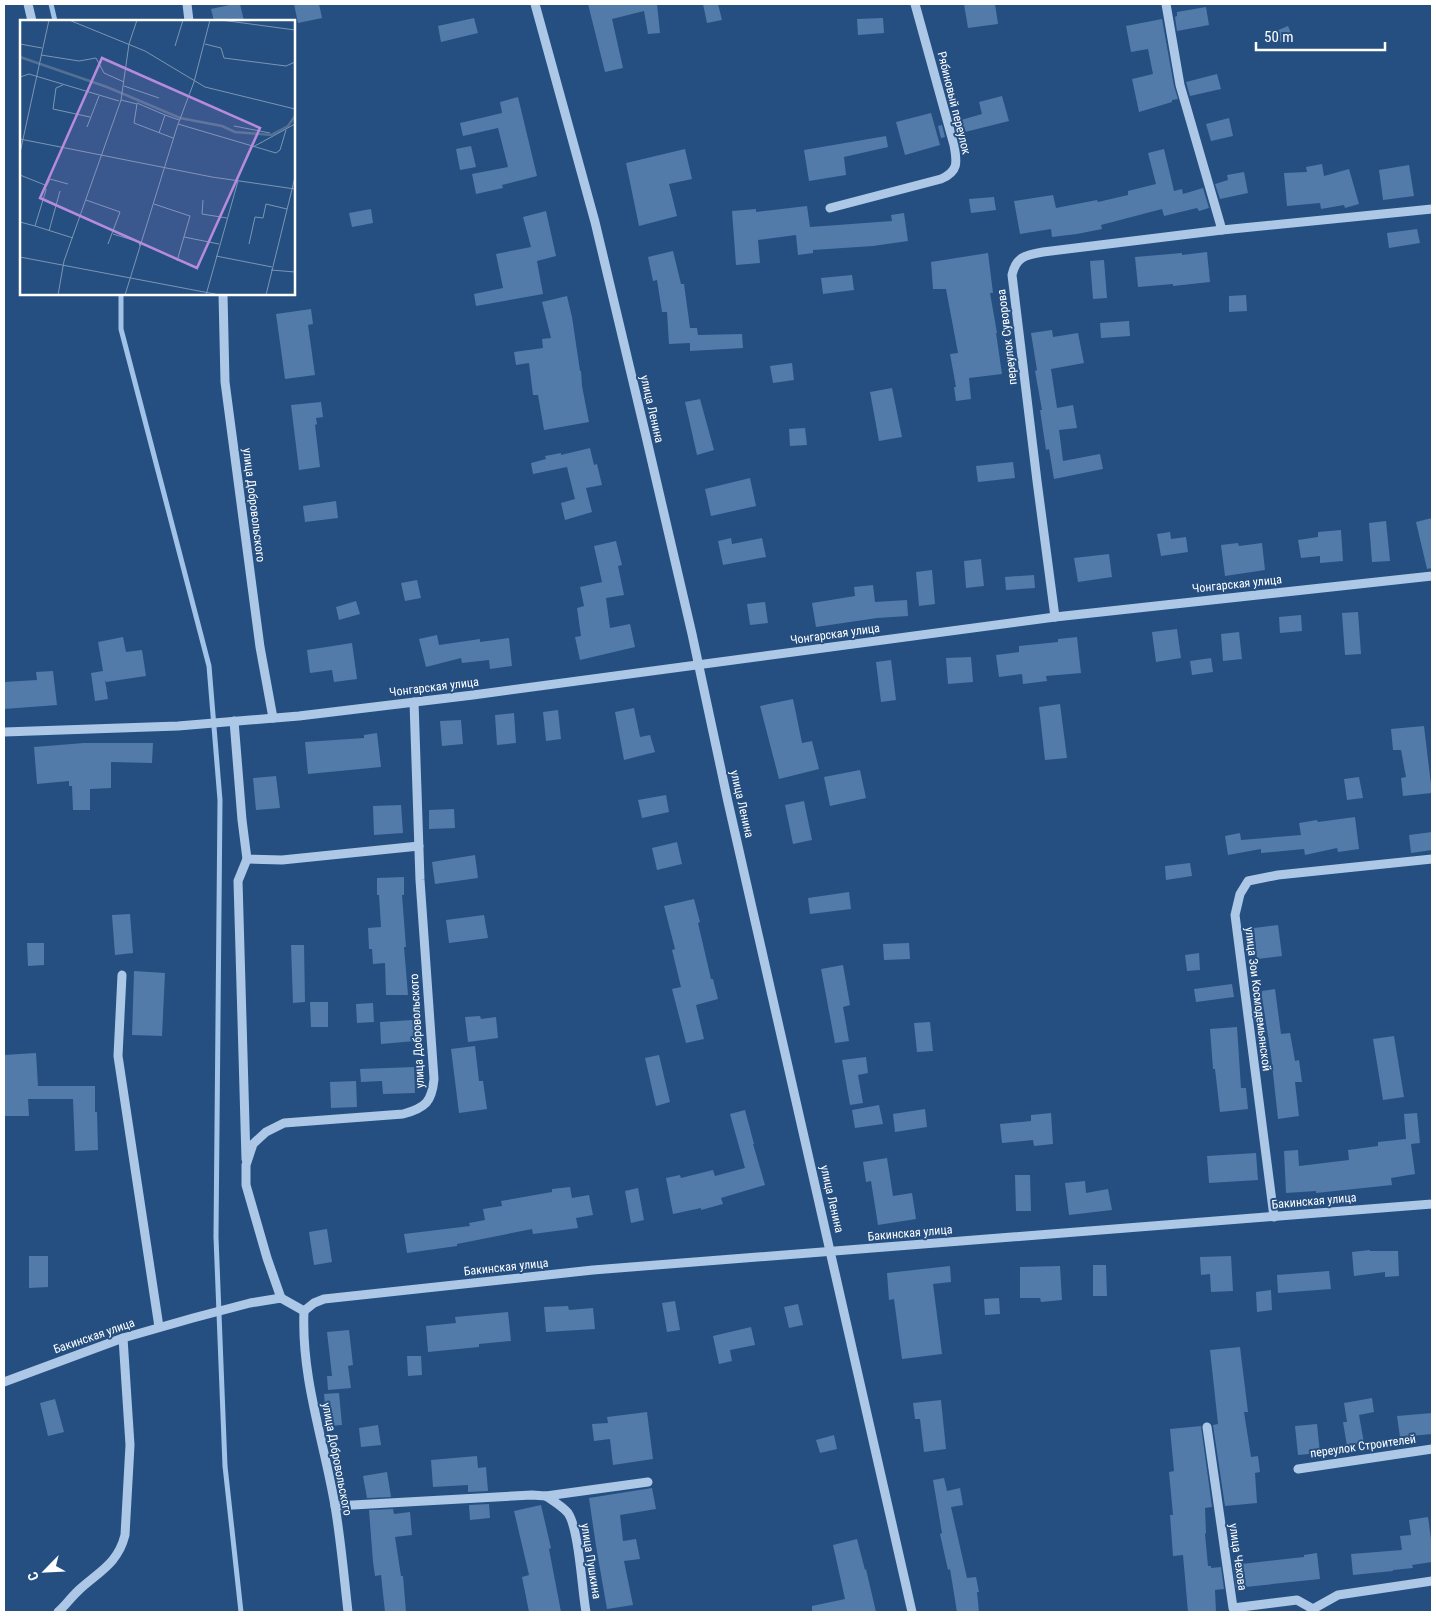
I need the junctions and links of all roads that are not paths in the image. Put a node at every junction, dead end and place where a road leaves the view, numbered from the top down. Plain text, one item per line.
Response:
1 (28, 4) edge
2 (187, 4) edge
3 (535, 4) edge
4 (915, 4) edge
5 (1166, 4) edge
6 (32, 20) edge
7 (189, 20) edge
8 (830, 208) dead end
9 (1432, 209) edge
10 (1222, 230) junction
11 (223, 295) edge
12 (1432, 576) edge
13 (1055, 617) junction
14 (698, 666) junction
15 (414, 702) junction
16 (273, 718) junction
17 (238, 721) junction
18 (4, 732) edge
19 (419, 846) junction
20 (246, 859) junction
21 (1432, 859) edge
22 (122, 975) dead end
23 (246, 1165) junction
24 (1432, 1204) edge
25 (1274, 1217) junction
26 (831, 1252) junction
27 (281, 1298) junction
28 (304, 1311) junction
29 (159, 1328) junction
30 (123, 1338) junction
31 (4, 1382) edge
32 (1207, 1427) dead end
33 (1432, 1449) edge
34 (1298, 1469) dead end
35 (648, 1482) dead end
36 (546, 1496) junction
37 (335, 1506) junction
38 (1432, 1581) edge
39 (1312, 1611) edge
40 (58, 1612) edge
41 (348, 1612) edge
42 (586, 1612) edge
43 (912, 1612) edge

1 - 6 street
2 - 7 street
3 - 14 street, улица Ленина
4 - 8 street, Рябиновый переулок
5 - 10 street
9 - 10 street, переулок Суворова
10 - 13 street, переулок Суворова
11 - 16 street, улица Добровольского
12 - 13 street, Чонгарская улица
13 - 14 street, Чонгарская улица
14 - 15 street, Чонгарская улица
14 - 26 street, улица Ленина
15 - 16 street, Чонгарская улица
15 - 19 street, улица Добровольского
16 - 17 street, Чонгарская улица
17 - 18 street, Чонгарская улица
17 - 20 street
19 - 20 street
19 - 23 street, улица Добровольского
20 - 23 street
21 - 25 street, улица Зои Космодемьянской
22 - 29 street
23 - 27 street, улица Добровольского
24 - 25 street, Бакинская улица
25 - 26 street, Бакинская улица
26 - 28 street, Бакинская улица
26 - 43 street, улица Ленина
27 - 28 street
27 - 29 street, Бакинская улица
28 - 37 street, улица Добровольского
29 - 30 street, Бакинская улица
30 - 31 street, Бакинская улица
30 - 40 street
32 - 39 street, улица Чехова
33 - 34 street, переулок Строителей
35 - 36 street
36 - 37 street
36 - 42 street, улица Пушкина
37 - 41 street, улица Добровольского
38 - 39 street, улица Чехова

